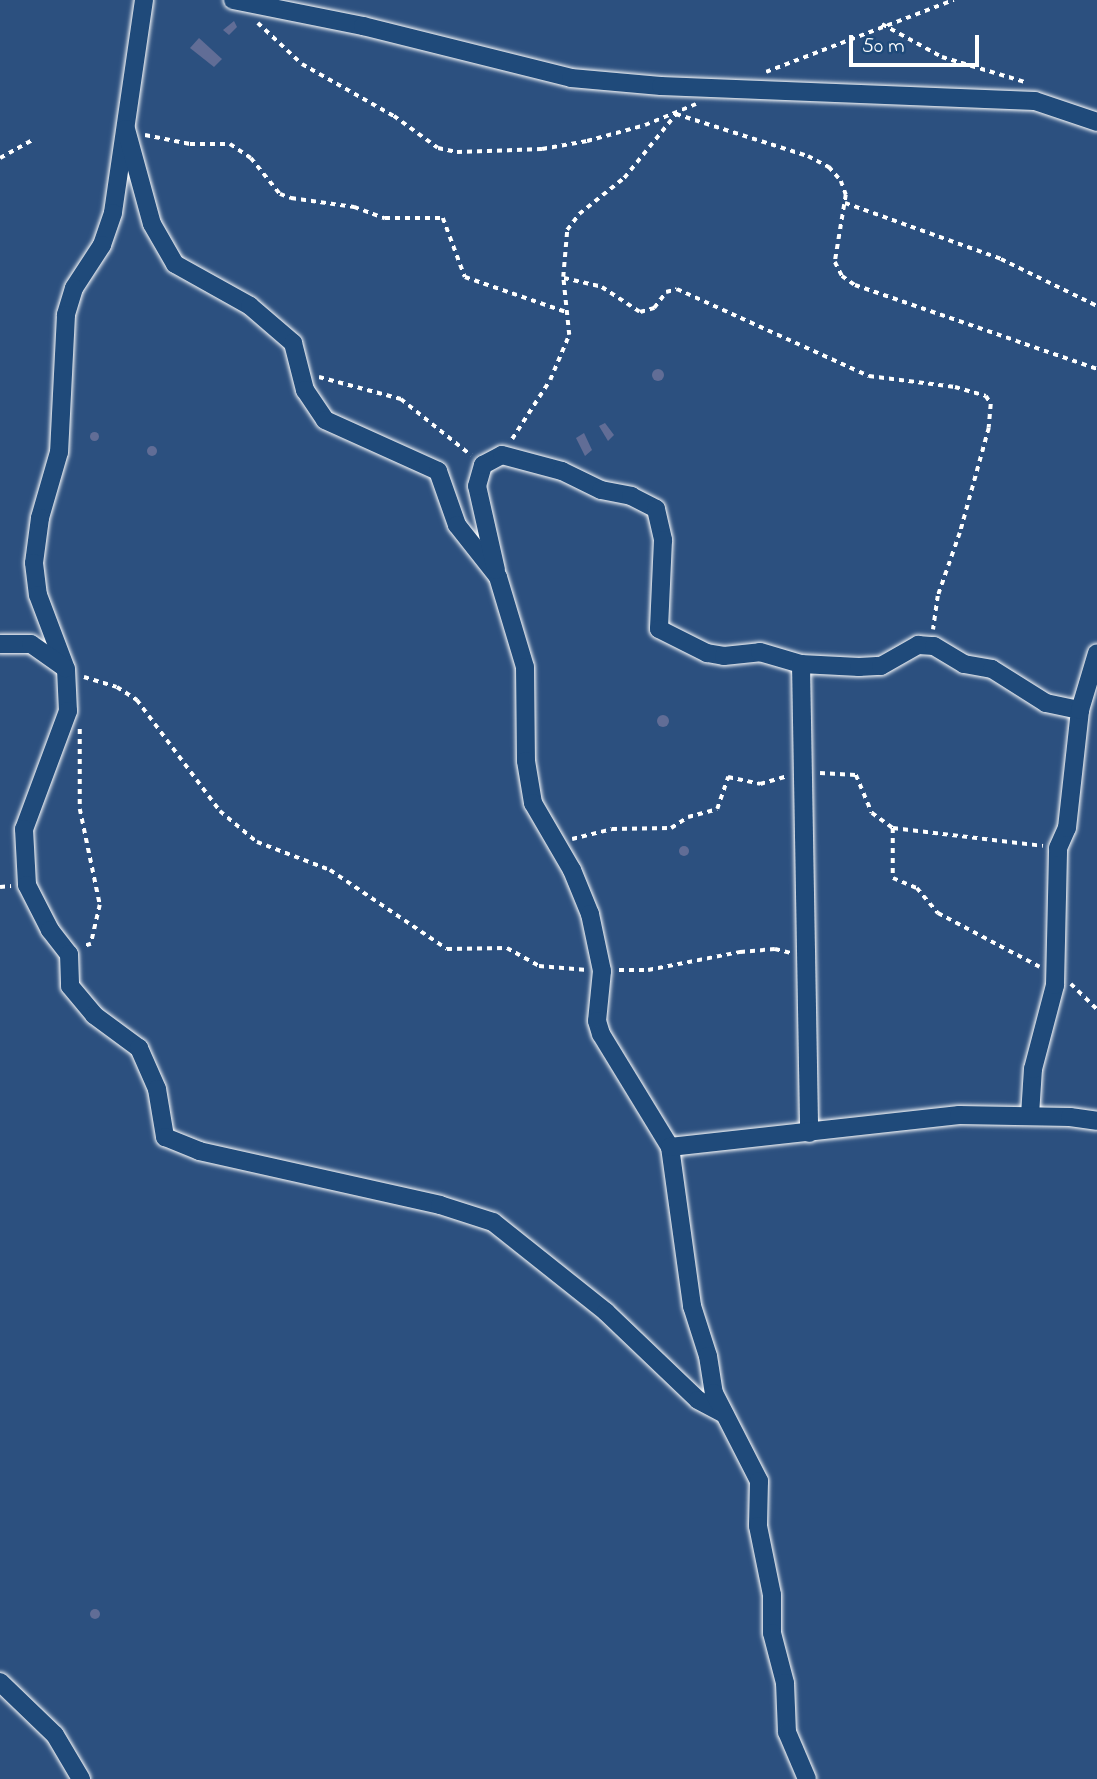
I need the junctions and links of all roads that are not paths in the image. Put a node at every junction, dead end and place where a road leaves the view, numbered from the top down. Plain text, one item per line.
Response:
1 (144, 0) edge
2 (233, 0) edge
3 (1097, 122) edge
4 (126, 129) junction
5 (498, 577) junction
6 (0, 643) edge
7 (1097, 653) edge
8 (801, 664) junction
9 (66, 669) junction
10 (1080, 710) junction
11 (1030, 1115) junction
12 (1097, 1121) edge
13 (809, 1133) junction
14 (670, 1147) junction
15 (724, 1414) junction
16 (0, 1682) edge
17 (81, 1779) edge
18 (807, 1779) edge

1 - 4 street
2 - 3 street
4 - 5 street
4 - 9 street
5 - 8 street
5 - 14 street
6 - 9 street
7 - 10 street
8 - 10 street
8 - 13 street
9 - 15 street
10 - 11 street
11 - 12 street
11 - 13 street
13 - 14 street
14 - 15 street
15 - 18 street
16 - 17 street

